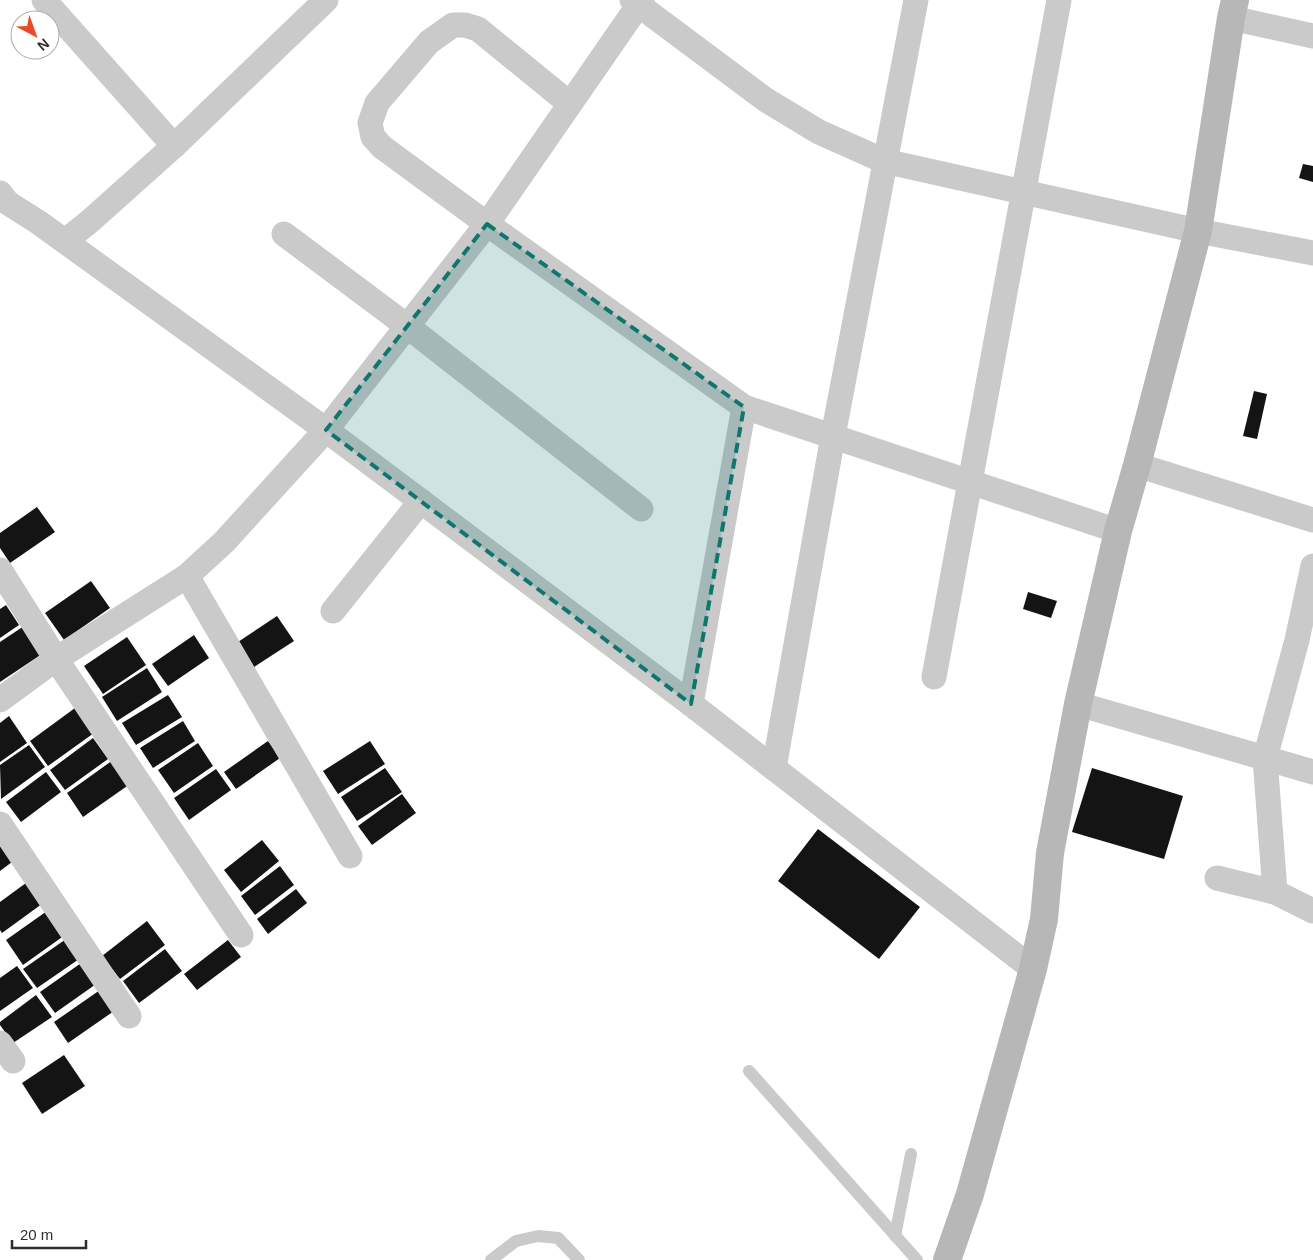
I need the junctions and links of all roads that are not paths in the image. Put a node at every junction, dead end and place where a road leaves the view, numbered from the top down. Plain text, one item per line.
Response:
1 (44, 0) edge
2 (326, 0) edge
3 (916, 0) edge
4 (1059, 0) edge
5 (637, 2) edge
6 (1233, 9) edge
7 (1313, 36) edge
8 (570, 104) junction
9 (174, 146) junction
10 (884, 161) junction
11 (1022, 192) junction
12 (3, 203) edge
13 (487, 224) junction
14 (1198, 231) junction
15 (284, 234) dead end
16 (65, 241) junction
17 (1313, 253) edge
18 (407, 326) junction
19 (744, 406) junction
20 (326, 430) junction
21 (833, 436) junction
22 (1137, 465) junction
23 (971, 482) junction
24 (421, 501) junction
25 (641, 509) dead end
26 (1313, 520) edge
27 (1118, 531) junction
28 (1313, 566) edge
29 (0, 570) edge
30 (187, 576) junction
31 (333, 611) dead end
32 (1305, 643) edge
33 (56, 659) junction
34 (934, 678) dead end
35 (0, 700) edge
36 (691, 704) junction
37 (1078, 704) junction
38 (1265, 758) junction
39 (774, 768) junction
40 (1313, 772) edge
41 (0, 824) edge
42 (350, 856) dead end
43 (1217, 878) dead end
44 (1275, 892) junction
45 (1313, 910) edge
46 (242, 935) dead end
47 (1033, 968) junction
48 (129, 1016) dead end
49 (749, 1072) dead end
50 (912, 1154) dead end
51 (895, 1236) junction
52 (491, 1260) edge
53 (579, 1260) edge
54 (917, 1260) edge
55 (947, 1260) edge

1 - 9 street
2 - 9 street
3 - 10 street
4 - 11 street
5 - 8 street
5 - 10 street
6 - 7 street
6 - 14 street
8 - 13 street
8 - 13 street
9 - 16 street
10 - 11 street
10 - 21 street
11 - 14 street
11 - 23 street
12 - 16 street
13 - 18 street
13 - 19 street
14 - 17 street
14 - 22 street
15 - 18 street
16 - 20 street
18 - 20 street
18 - 25 street
19 - 21 street
19 - 36 street
20 - 24 street
20 - 30 street
21 - 23 street
21 - 39 street
22 - 26 street
22 - 27 street
23 - 27 street
23 - 34 street
24 - 31 street
24 - 36 street
27 - 37 street
28 - 32 street
29 - 33 street
30 - 33 street
30 - 42 street
32 - 38 street
33 - 35 street
33 - 46 street
36 - 39 street
37 - 38 street
37 - 47 street
38 - 40 street
38 - 44 street
39 - 47 street
41 - 48 street
43 - 44 street
44 - 45 street
47 - 55 street
49 - 51 lane
50 - 51 lane
51 - 54 lane
52 - 53 lane

